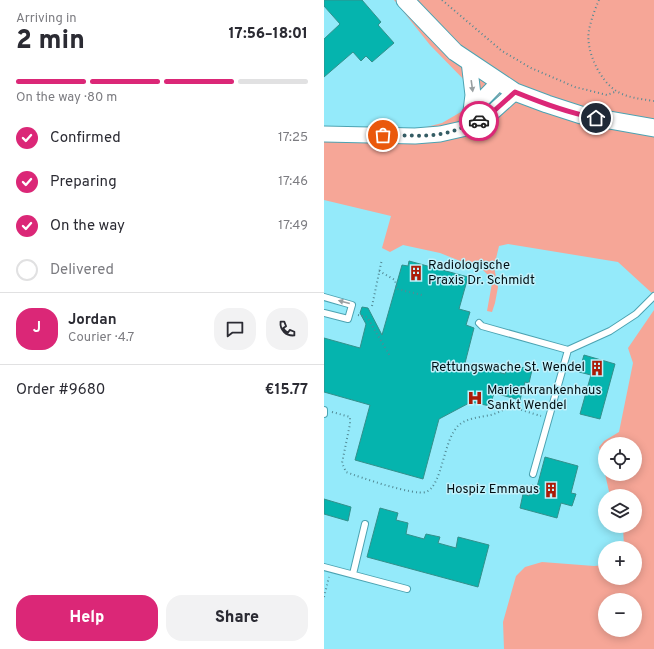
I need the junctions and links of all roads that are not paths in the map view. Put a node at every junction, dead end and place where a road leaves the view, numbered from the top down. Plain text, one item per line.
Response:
1 (405, 0) edge
2 (469, 61) junction
3 (499, 82) junction
4 (515, 92) junction
5 (472, 111) junction
6 (466, 126) junction
7 (654, 128) edge
8 (324, 134) edge
9 (654, 296) edge
10 (324, 297) edge
11 (324, 313) edge
12 (479, 324) dead end
13 (568, 350) junction
14 (533, 474) dead end
15 (365, 524) dead end
16 (324, 566) edge
17 (353, 574) junction
18 (407, 589) dead end

1 - 2 main road
2 - 3 main road
2 -> 5 street
3 - 4 main road
3 - 5 street
4 - 6 street
4 - 7 main road
5 - 6 street
6 - 8 street
9 - 13 lane
11 -> 10 lane
12 - 13 lane
13 - 14 lane
15 - 17 lane
16 - 17 lane
17 - 18 lane

